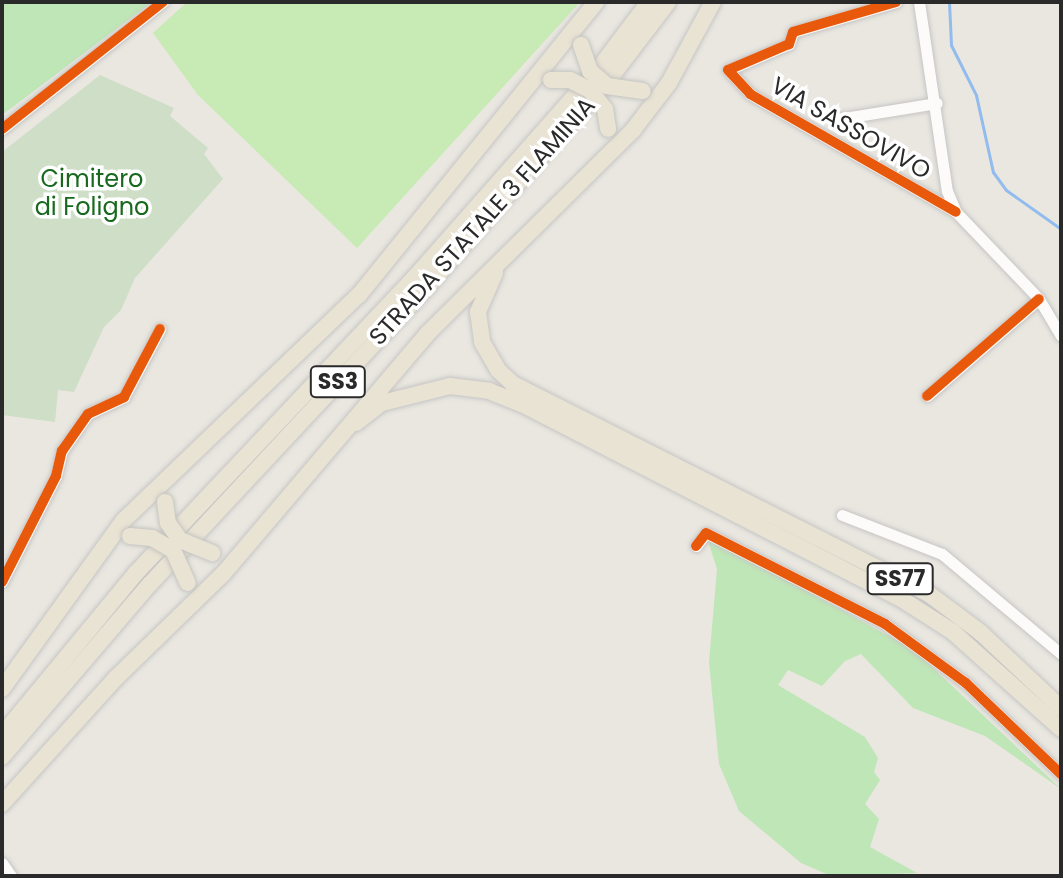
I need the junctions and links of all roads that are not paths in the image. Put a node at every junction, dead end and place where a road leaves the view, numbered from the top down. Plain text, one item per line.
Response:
1 (163, 2) edge
2 (597, 2) edge
3 (649, 2) edge
4 (668, 2) edge
5 (713, 2) edge
6 (896, 2) edge
7 (919, 2) edge
8 (677, 65) junction
9 (515, 102) junction
10 (937, 103) junction
11 (838, 119) dead end
12 (2, 129) edge
13 (596, 164) junction
14 (956, 212) junction
15 (504, 258) junction
16 (1039, 299) junction
17 (160, 329) dead end
18 (1061, 336) edge
19 (927, 396) dead end
20 (342, 434) junction
21 (171, 472) junction
22 (842, 515) dead end
23 (253, 534) junction
24 (108, 540) junction
25 (696, 546) dead end
26 (2, 582) edge
27 (184, 611) junction
28 (1061, 654) edge
29 (3, 686) edge
30 (1061, 708) edge
31 (1061, 729) edge
32 (2, 735) edge
33 (2, 757) edge
34 (1061, 774) edge
35 (6, 799) edge
36 (2, 811) edge
37 (2, 863) edge
38 (11, 876) edge

1 - 12 street
2 - 8 highway, bridge
2 - 9 highway
3 - 32 highway, STRADA STATALE 3 FLAMINIA / SS3
4 - 33 highway, STRADA STATALE 3 FLAMINIA / SS3
5 - 8 highway
6 - 14 street, VIA SASSOVIVO
7 - 10 street, VIA SASSOVIVO
8 - 13 highway
9 - 13 highway, bridge
9 - 21 highway
10 - 11 street, VIA SASSOVIVO
10 - 14 street, VIA SASSOVIVO
13 - 15 highway
14 - 16 street, VIA SASSOVIVO
15 - 20 highway
15 - 30 highway, SS77
16 - 18 street, VIA SASSOVIVO
16 - 19 street
17 - 26 street
20 - 23 highway
20 - 31 highway, SS77
21 - 23 highway, bridge
21 - 24 highway
22 - 28 street
23 - 27 highway
24 - 27 highway, bridge
24 - 29 highway
25 - 34 street
27 - 35 highway
35 - 36 highway
37 - 38 street

